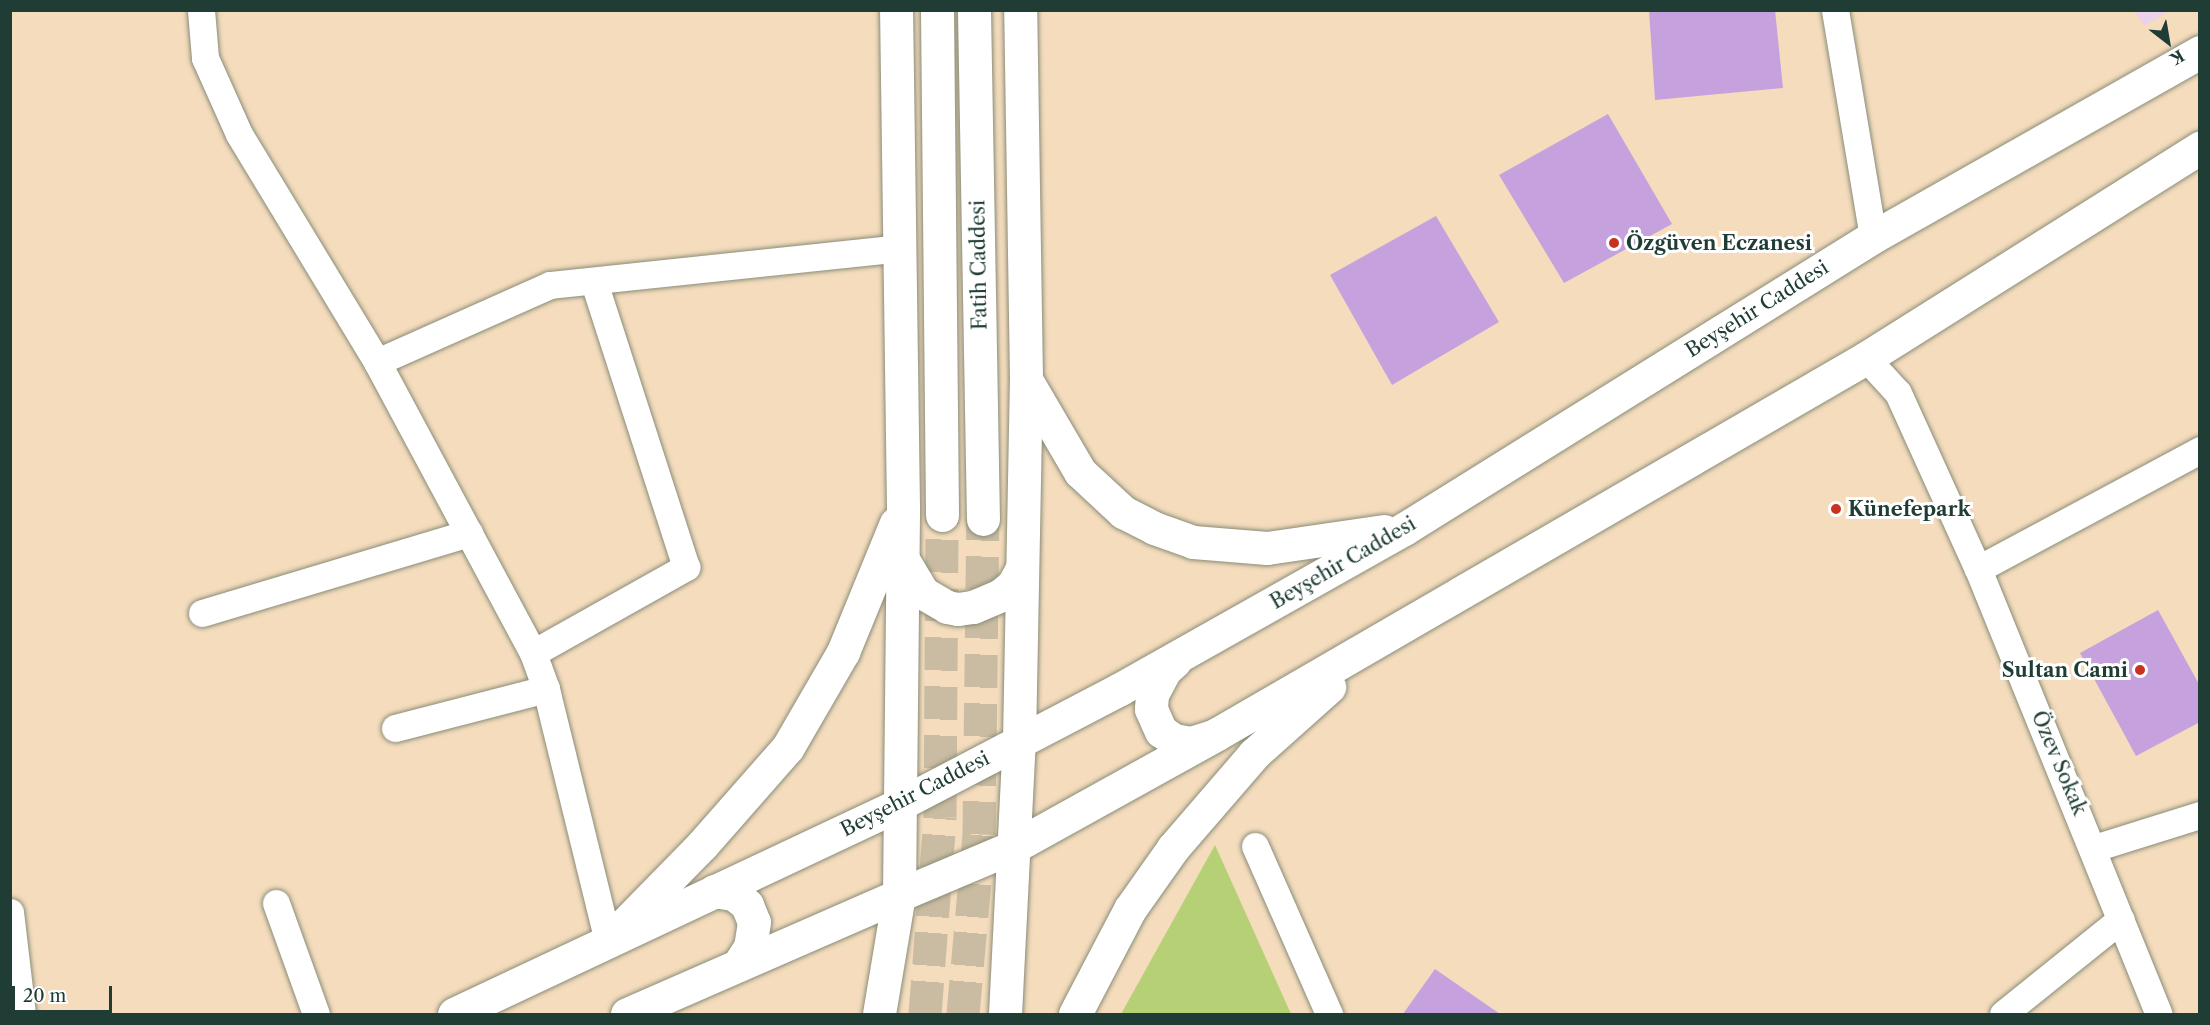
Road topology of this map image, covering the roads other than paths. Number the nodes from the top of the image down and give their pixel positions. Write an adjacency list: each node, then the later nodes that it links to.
1 (201, 10): 13 (street)
2 (896, 10): 10 (main road)
3 (937, 10): 17 (main road, Fatih Caddesi)
4 (974, 10): 18 (main road, Fatih Caddesi)
5 (1020, 10): 14 (main road)
6 (1835, 10): 9 (street)
7 (2199, 52): 9 (main road, Beyşehir Caddesi)
8 (2199, 147): 12 (main road)
9 (1873, 237): 19 (main road, Beyşehir Caddesi)
10 (900, 248): 11 (street); 16 (main road)
11 (594, 282): 13 (street); 26 (street)
12 (1866, 358): 23 (street, Özev Sokak); 25 (main road)
13 (377, 362): 20 (street)
14 (1026, 379): 19 (main road); 22 (main road)
15 (2199, 450): 23 (street)
16 (903, 507): 21 (main road); 42 (main road)
17 (942, 515)
18 (983, 519)
19 (1404, 528): 27 (main road, Beyşehir Caddesi)
20 (469, 533): 24 (street); 26 (street)
21 (902, 558): 22 (main road); 32 (main road)
22 (1022, 568): 31 (main road)
23 (1978, 569): 36 (street, Özev Sokak)
24 (202, 613)
25 (1397, 630): 30 (main road); 50 (main road)
26 (533, 652): 28 (street)
27 (1186, 652): 30 (main road); 31 (main road, Beyşehir Caddesi)
28 (546, 689): 29 (street); 42 (street)
29 (395, 728)
30 (1217, 734): 34 (main road)
31 (1019, 741): 32 (main road, Beyşehir Caddesi); 34 (main road)
32 (900, 804): 37 (main road, Beyşehir Caddesi); 38 (main road)
33 (2199, 815): 36 (street)
34 (1015, 846): 38 (main road); 49 (main road)
35 (1255, 846): 51 (street)
36 (2094, 848): 41 (street, Özev Sokak)
37 (714, 891): 42 (main road, Beyşehir Caddesi); 43 (main road)
38 (899, 895): 43 (main road); 48 (main road)
39 (276, 903): 45 (street)
40 (10, 912): 44 (street)
41 (2121, 919): 52 (street); 53 (street, Özev Sokak)
42 (608, 941): 46 (main road, Beyşehir Caddesi)
43 (741, 962): 47 (main road)
44 (22, 1014)
45 (316, 1014)
46 (454, 1014)
47 (627, 1014)
48 (879, 1014)
49 (1005, 1014)
50 (1075, 1014)
51 (1329, 1014)
52 (2003, 1014)
53 (2159, 1014)

